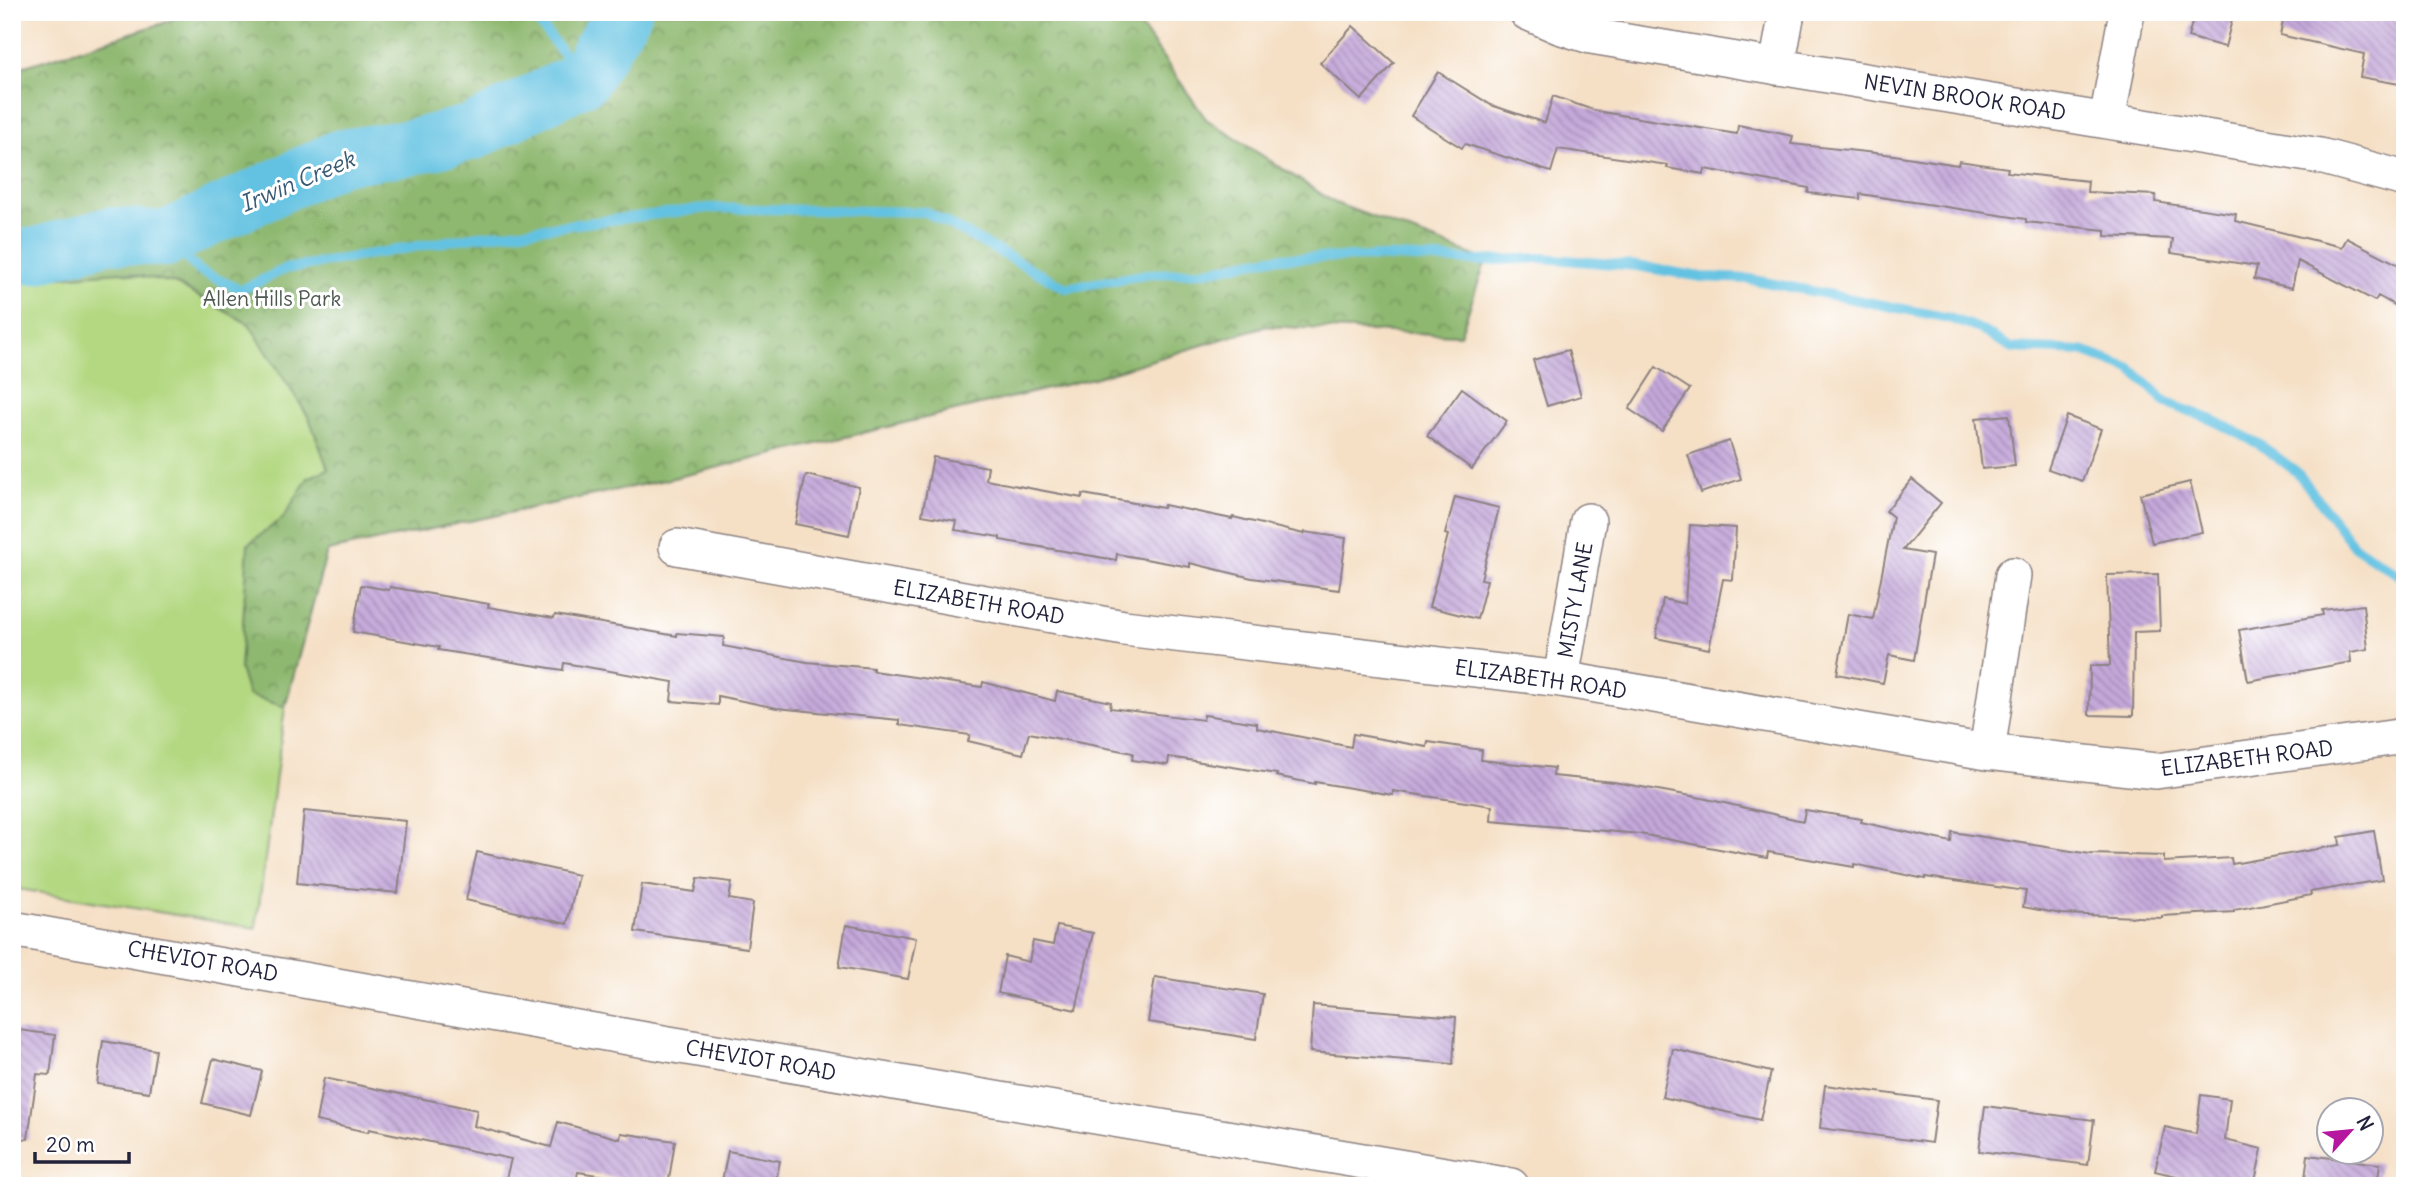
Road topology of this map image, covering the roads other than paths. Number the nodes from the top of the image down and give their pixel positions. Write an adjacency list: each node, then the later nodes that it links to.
1 (1527, 12): 4 (street, NEVIN BROOK ROAD)
2 (1787, 12): 4 (street)
3 (2127, 12): 5 (street)
4 (1777, 67): 5 (street, NEVIN BROOK ROAD)
5 (2107, 120): 6 (street, NEVIN BROOK ROAD)
6 (2405, 179)
7 (1588, 521): 10 (street, MISTY LANE)
8 (677, 547): 10 (street, ELIZABETH ROAD)
9 (2013, 575): 12 (street)
10 (1561, 679): 12 (street, ELIZABETH ROAD)
11 (2405, 736): 12 (street, ELIZABETH ROAD)
12 (1987, 752)
13 (12, 929): 14 (street, CHEVIOT ROAD)
14 (1409, 1178): 15 (street, CHEVIOT ROAD)
15 (1511, 1186)

